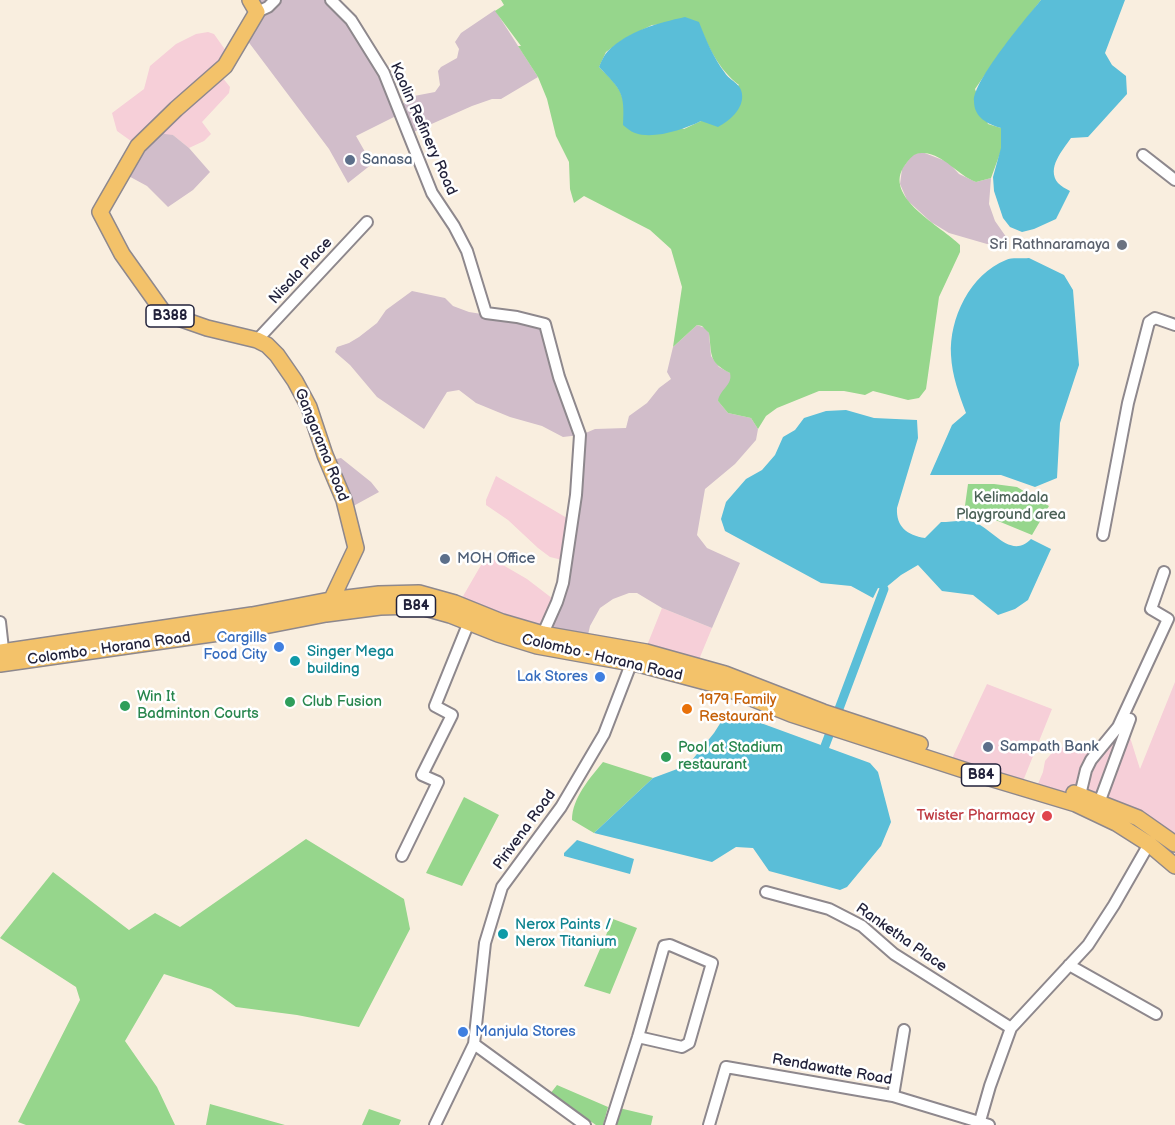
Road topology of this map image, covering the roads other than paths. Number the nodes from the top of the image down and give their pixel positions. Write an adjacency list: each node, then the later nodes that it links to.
1 (275, 0): 3 (street)
2 (331, 0): 15 (street, Kaolin Refinery Road)
3 (253, 6): 8 (main road, Gangarama Road / B388)
4 (1143, 155): 5 (street)
5 (1175, 180)
6 (367, 222): 8 (street, Nisala Place)
7 (1175, 325): 9 (street)
8 (257, 340): 11 (main road, Gangarama Road / B388)
9 (1102, 535)
10 (1164, 572): 19 (street)
11 (328, 607): 14 (main road, Colombo - Horana Road / B84); 15 (main road, Colombo - Horana Road / B84); 17 (main road, Colombo - Horana Road / B84)
12 (1175, 620): 20 (street)
13 (0, 622): 17 (street)
14 (469, 622): 15 (main road, Colombo - Horana Road / B84); 23 (street)
15 (540, 640): 16 (main road, Colombo - Horana Road / B84)
16 (632, 657): 18 (main road, Colombo - Horana Road / B84); 31 (street, Pirivena Road)
17 (2, 658)
18 (846, 725): 19 (main road, Colombo - Horana Road / B84); 21 (main road, Colombo - Horana Road / B84)
19 (1080, 795): 20 (main road, Colombo - Horana Road / B84)
20 (1099, 803): 22 (main road, Colombo - Horana Road / B84)
21 (1149, 844): 24 (main road, Colombo - Horana Road / B84); 26 (street)
22 (1175, 844)
23 (402, 856)
24 (1175, 866)
25 (766, 892): 28 (street, Ranketha Place)
26 (1069, 965): 27 (street); 28 (street)
27 (1156, 1014)
28 (1011, 1028): 33 (street)
29 (904, 1030): 32 (street)
30 (638, 1037): 30 (street); 36 (street)
31 (474, 1044): 34 (street, Pirivena Road); 35 (street)
32 (893, 1096): 33 (street, Rendawatte Road); 37 (street, Rendawatte Road)
33 (985, 1123)
34 (435, 1125)
35 (585, 1125)
36 (610, 1125)
37 (709, 1125)

